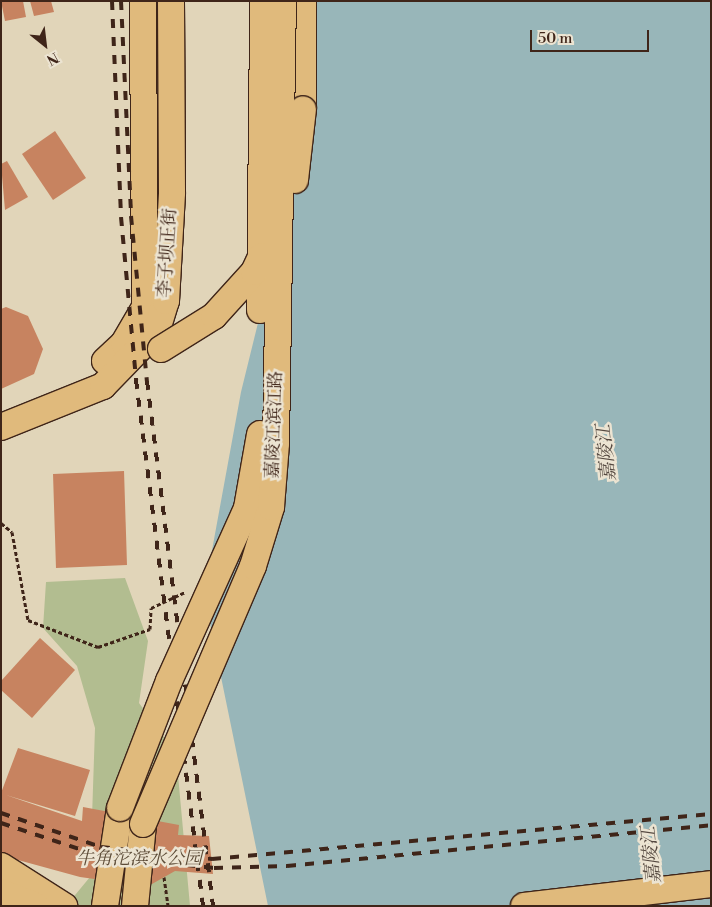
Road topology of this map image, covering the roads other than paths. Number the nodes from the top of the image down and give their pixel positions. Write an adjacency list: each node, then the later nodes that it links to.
1 (143, 1): 7 (main road, 李子坝正街)
2 (171, 1): 6 (main road, 李子坝正街)
3 (263, 1): 13 (main road, 嘉陵江滨江路, bridge)
4 (283, 1): 14 (main road, 嘉陵江滨江路, bridge)
5 (304, 1): 6 (main road, bridge)
6 (103, 386): 7 (main road, 李子坝正街)
7 (6, 415)
8 (1, 866): 12 (main road)
9 (711, 884): 15 (main road)
10 (1, 892): 11 (main road)
11 (35, 906)
12 (64, 906)
13 (104, 906)
14 (135, 906)
15 (524, 906)

